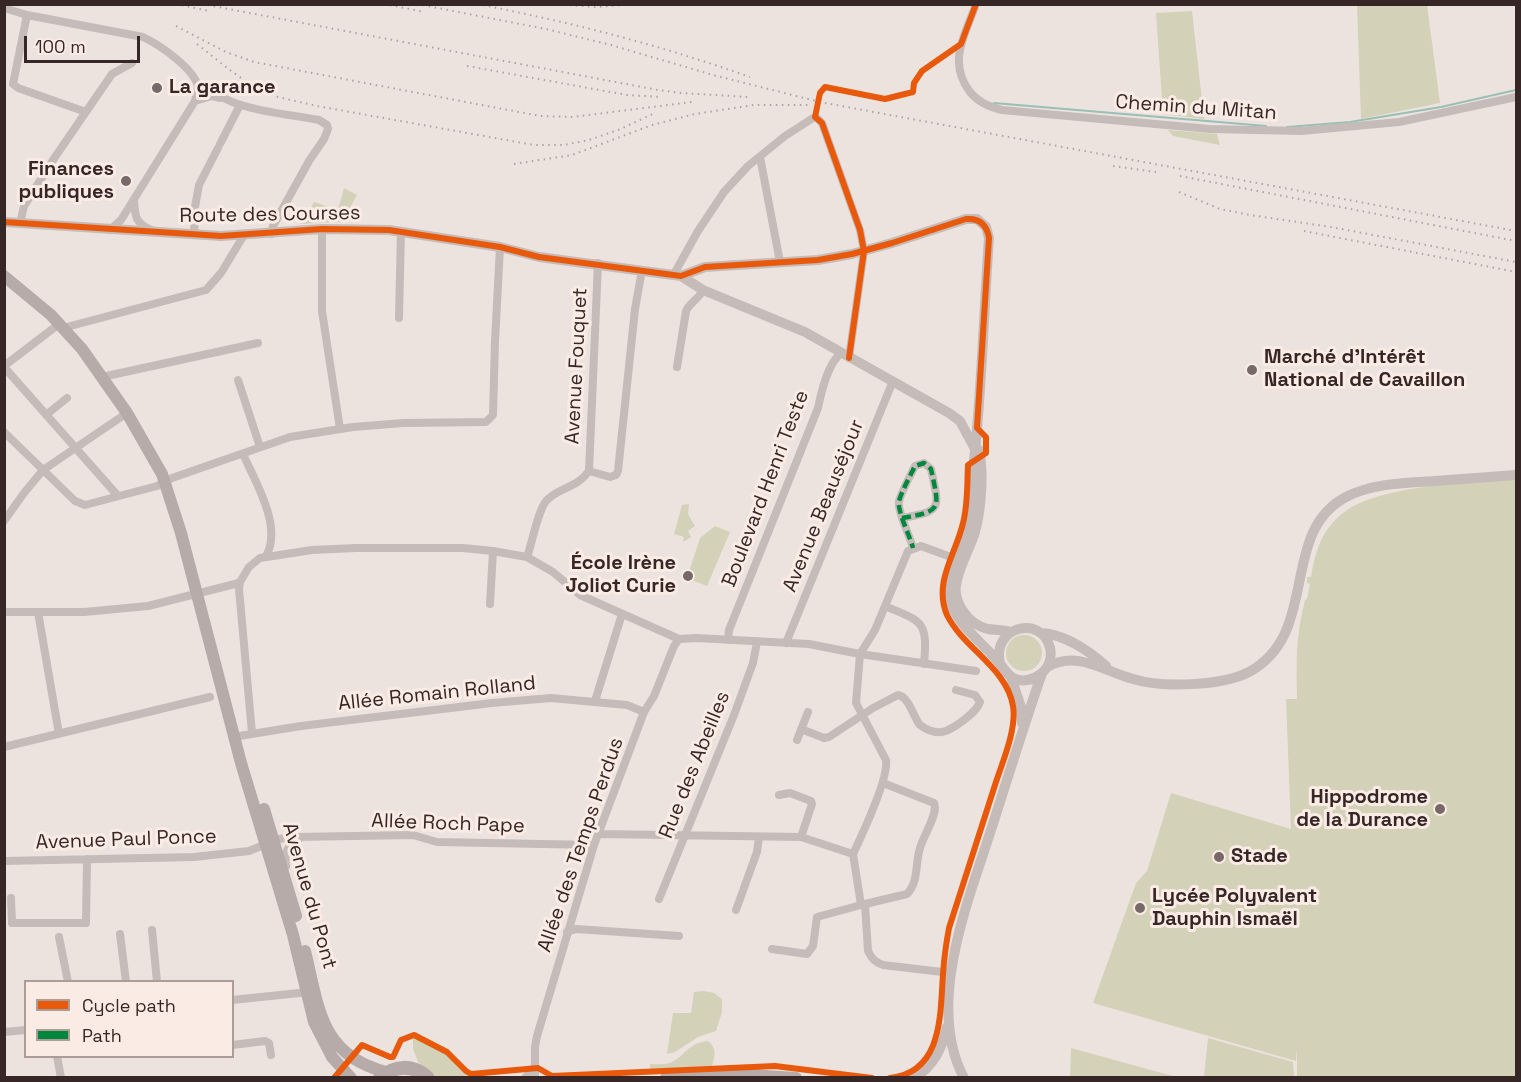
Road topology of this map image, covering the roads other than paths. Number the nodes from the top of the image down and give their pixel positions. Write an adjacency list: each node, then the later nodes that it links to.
1 (976, 4): 6 (street, Chemin du Mitan)
2 (4, 8): 3 (street)
3 (27, 15): 5 (street); 10 (street)
4 (132, 63): 10 (street)
5 (198, 86): 7 (street); 8 (street)
6 (1516, 97)
7 (223, 98): 8 (street); 9 (street)
8 (195, 101): 12 (street)
9 (240, 105): 20 (street); 21 (street)
10 (86, 112): 14 (street)
11 (760, 157): 24 (street); 25 (street); 29 (street)
12 (133, 201): 16 (street); 17 (street); 19 (street)
13 (4, 222): 14 (street, Route des Courses)
14 (20, 224): 16 (street, Route des Courses)
15 (322, 229): 18 (street, Route des Courses); 20 (street, Route des Courses); 46 (street)
16 (110, 230): 17 (street, Route des Courses)
17 (129, 231): 19 (street, Route des Courses)
18 (401, 231): 23 (street, Route des Courses); 32 (street)
19 (157, 233): 21 (street, Route des Courses)
20 (271, 234): 22 (street, Route des Courses)
21 (195, 235): 22 (street, Route des Courses)
22 (244, 235): 33 (street)
23 (500, 247): 26 (street, Route des Courses); 46 (street)
24 (864, 251): 25 (street); 35 (street); 45 (street)
25 (780, 262): 28 (street)
26 (598, 263): 27 (street, Route des Courses); 53 (street, Avenue Fouquet)
27 (642, 270): 29 (street, Route des Courses); 53 (street)
28 (698, 270): 29 (street); 31 (street)
29 (678, 275): 31 (street)
30 (4, 276): 33 (main road, Avenue du Pont)
31 (699, 288): 35 (street); 36 (street)
32 (399, 318)
33 (61, 326): 37 (street); 38 (main road, Avenue du Pont)
34 (258, 343): 38 (street)
35 (846, 356): 40 (street); 75 (street, Boulevard Henri Teste)
36 (677, 366)
37 (4, 367): 43 (street)
38 (102, 377): 42 (main road, Avenue du Pont)
39 (238, 380): 49 (street)
40 (893, 381): 44 (street); 77 (street, Avenue Beauséjour)
41 (67, 398): 43 (street)
42 (127, 413): 50 (street); 55 (main road, Avenue du Pont)
43 (46, 414): 50 (street)
44 (960, 421): 45 (street); 48 (street)
45 (978, 423): 48 (street)
46 (340, 429): 49 (street)
47 (4, 432): 52 (street)
48 (976, 443): 63 (street); 66 (street)
49 (260, 447): 51 (street)
50 (75, 448): 52 (street); 56 (street)
51 (243, 454): 55 (street); 61 (street)
52 (44, 470): 56 (street); 58 (street)
53 (589, 471): 62 (street)
54 (1516, 475): 82 (street)
55 (165, 482): 56 (street); 65 (main road, Avenue du Pont)
56 (118, 496)
57 (902, 518): 57 (street); 59 (street)
58 (4, 521)
59 (912, 548): 63 (street); 68 (street)
60 (493, 551): 61 (street); 62 (street); 67 (street)
61 (266, 556): 64 (street)
62 (527, 557): 71 (street)
63 (956, 559): 66 (street); 80 (street)
64 (240, 582): 65 (street); 93 (street)
65 (197, 595): 70 (street); 95 (main road, Avenue du Pont)
66 (955, 597): 72 (street)
67 (490, 604)
68 (885, 606): 78 (street); 79 (street)
69 (4, 612): 70 (street)
70 (38, 612): 94 (street)
71 (622, 614): 74 (street); 87 (street)
72 (1011, 632): 73 (street); 80 (street)
73 (1041, 633): 81 (street); 82 (street)
74 (679, 639): 75 (street); 88 (street, Allée des Temps Perdus)
75 (728, 640): 76 (street)
76 (757, 642): 77 (street); 101 (street, Rue des Abeilles)
77 (786, 643): 78 (street)
78 (860, 654): 79 (street); 90 (street)
79 (924, 664): 83 (street)
80 (1000, 664): 84 (street)
81 (1045, 670): 82 (street); 84 (street); 92 (street)
82 (1111, 670)
83 (976, 671)
84 (1011, 677): 92 (street)
85 (956, 690): 90 (street)
86 (210, 697): 94 (street)
87 (595, 701): 88 (street, Allée Romain Rolland); 93 (street, Allée Romain Rolland)
88 (644, 712): 100 (street, Allée des Temps Perdus)
89 (808, 712): 91 (street)
90 (862, 716): 91 (street); 98 (street)
91 (801, 729): 96 (street)
92 (1022, 732): 123 (street)
93 (252, 733): 95 (street, Allée Romain Rolland)
94 (59, 734): 97 (street)
95 (236, 736): 105 (main road, Avenue du Pont)
96 (797, 740)
97 (4, 747)
98 (883, 783): 108 (street); 115 (street)
99 (779, 795): 104 (street)
100 (598, 834): 101 (street); 106 (street, Allée des Temps Perdus)
101 (685, 834): 103 (street); 114 (street, Rue des Abeilles)
102 (301, 837): 105 (street, Allée Roch Pape); 106 (street, Allée Roch Pape); 112 (street)
103 (759, 837): 104 (street); 116 (street)
104 (801, 837): 108 (street)
105 (270, 842): 107 (street, Avenue Paul Ponce); 111 (main road, Avenue du Pont); 112 (main road, Avenue du Pont)
106 (594, 845): 118 (street, Allée des Temps Perdus)
107 (249, 850): 109 (street, Avenue Paul Ponce); 111 (street)
108 (853, 854): 115 (street)
109 (87, 860): 110 (street, Avenue Paul Ponce); 113 (street)
110 (4, 861)
111 (274, 872): 127 (main road, Avenue du Pont)
112 (288, 888): 127 (main road, Avenue du Pont)
113 (11, 898)
114 (659, 898)
115 (863, 904): 122 (street); 123 (street)
116 (736, 910)
117 (153, 930): 126 (street)
118 (567, 932): 120 (street); 136 (street, Allée des Temps Perdus)
119 (120, 934): 125 (street)
120 (679, 936)
121 (59, 937): 124 (street)
122 (772, 949)
123 (951, 972): 129 (street)
124 (68, 980)
125 (126, 980)
126 (157, 980)
127 (307, 993): 128 (street); 137 (main road, Avenue du Pont); 140 (main road, Avenue du Pont)
128 (234, 1000)
129 (949, 1022): 135 (street); 138 (street)
130 (24, 1030): 131 (street)
131 (4, 1032)
132 (234, 1045): 133 (street)
133 (271, 1055)
134 (57, 1058): 139 (street)
135 (956, 1062): 145 (street); 146 (street)
136 (535, 1074): 142 (street, Allée des Temps Perdus)
137 (383, 1075): 141 (main road)
138 (920, 1076)
139 (61, 1077)
140 (351, 1077)
141 (428, 1077)
142 (525, 1077)
143 (666, 1077): 144 (main road)
144 (796, 1077)
145 (952, 1077)
146 (964, 1077)

